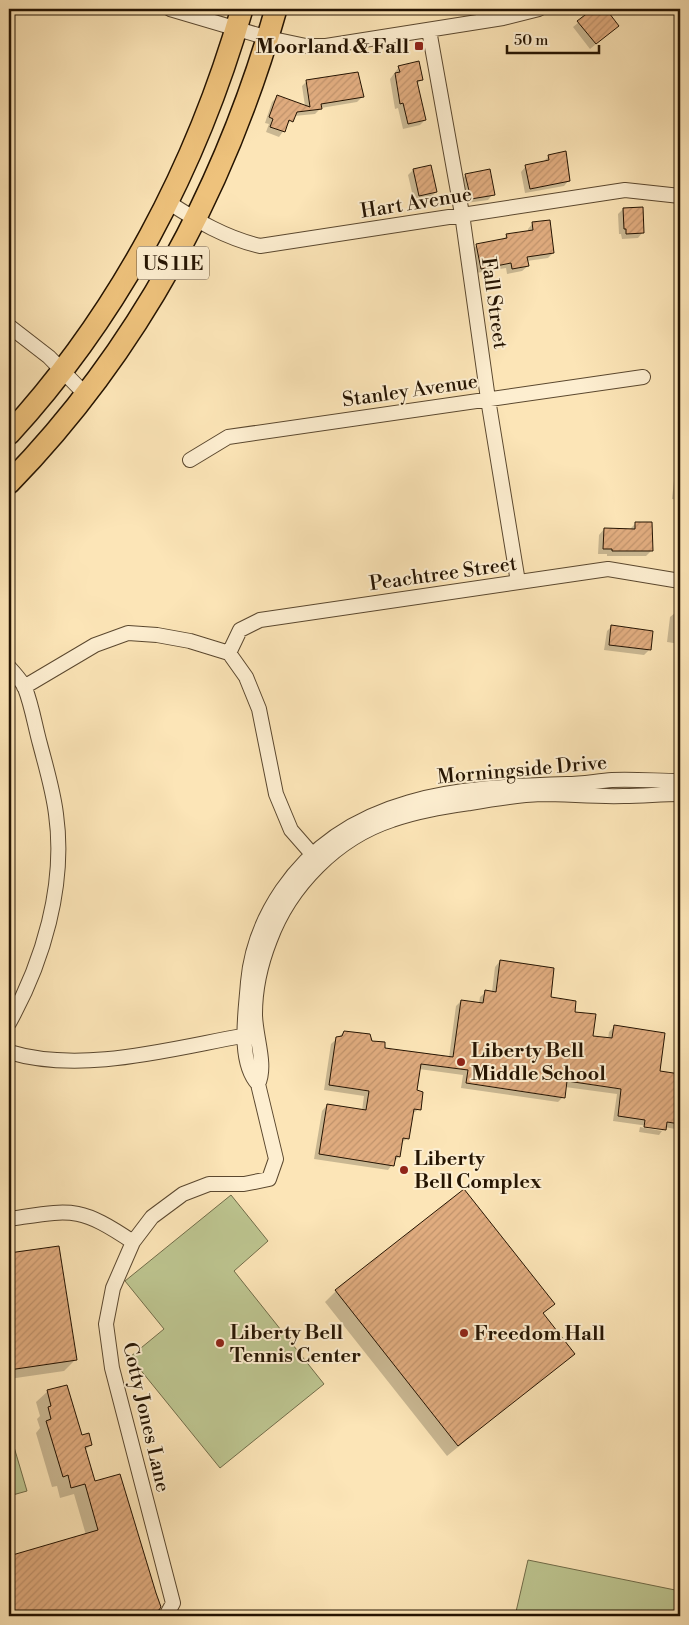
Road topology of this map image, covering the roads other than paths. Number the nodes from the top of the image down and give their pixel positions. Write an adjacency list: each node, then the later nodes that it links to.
1 (170, 9): 4 (street)
2 (276, 9): 6 (main road, US 11E)
3 (539, 9): 5 (street)
4 (239, 18): 6 (street); 8 (main road, US 11E)
5 (429, 30): 6 (street); 9 (street, Fall Street)
6 (268, 38): 10 (main road, US 11E)
7 (680, 196): 9 (street, Hart Avenue)
8 (168, 202): 10 (street, Hart Avenue); 12 (main road, US 11E)
9 (462, 214): 10 (street, Hart Avenue); 15 (street, Fall Street)
10 (195, 220): 14 (main road, US 11E)
11 (9, 326): 12 (street)
12 (63, 371): 14 (street); 16 (main road, US 11E)
13 (643, 377): 15 (street, Stanley Avenue)
14 (86, 394): 18 (main road, US 11E)
15 (488, 399): 17 (street, Stanley Avenue); 20 (street, Fall Street)
16 (9, 434)
17 (190, 460)
18 (9, 483)
19 (680, 580): 20 (street, Peachtree Street)
20 (518, 582): 21 (street, Peachtree Street)
21 (228, 654): 23 (street); 26 (street)
22 (9, 667): 23 (street)
23 (24, 687): 27 (street)
24 (680, 781): 26 (street, Morningside Drive)
25 (680, 794): 28 (street, Morningside Drive)
26 (312, 854): 28 (street, Morningside Drive)
27 (9, 1023)
28 (249, 1035): 29 (street); 31 (street, Cotty Jones Lane)
29 (9, 1052)
30 (9, 1219): 31 (street)
31 (133, 1242): 32 (street, Cotty Jones Lane)
32 (166, 1616)

